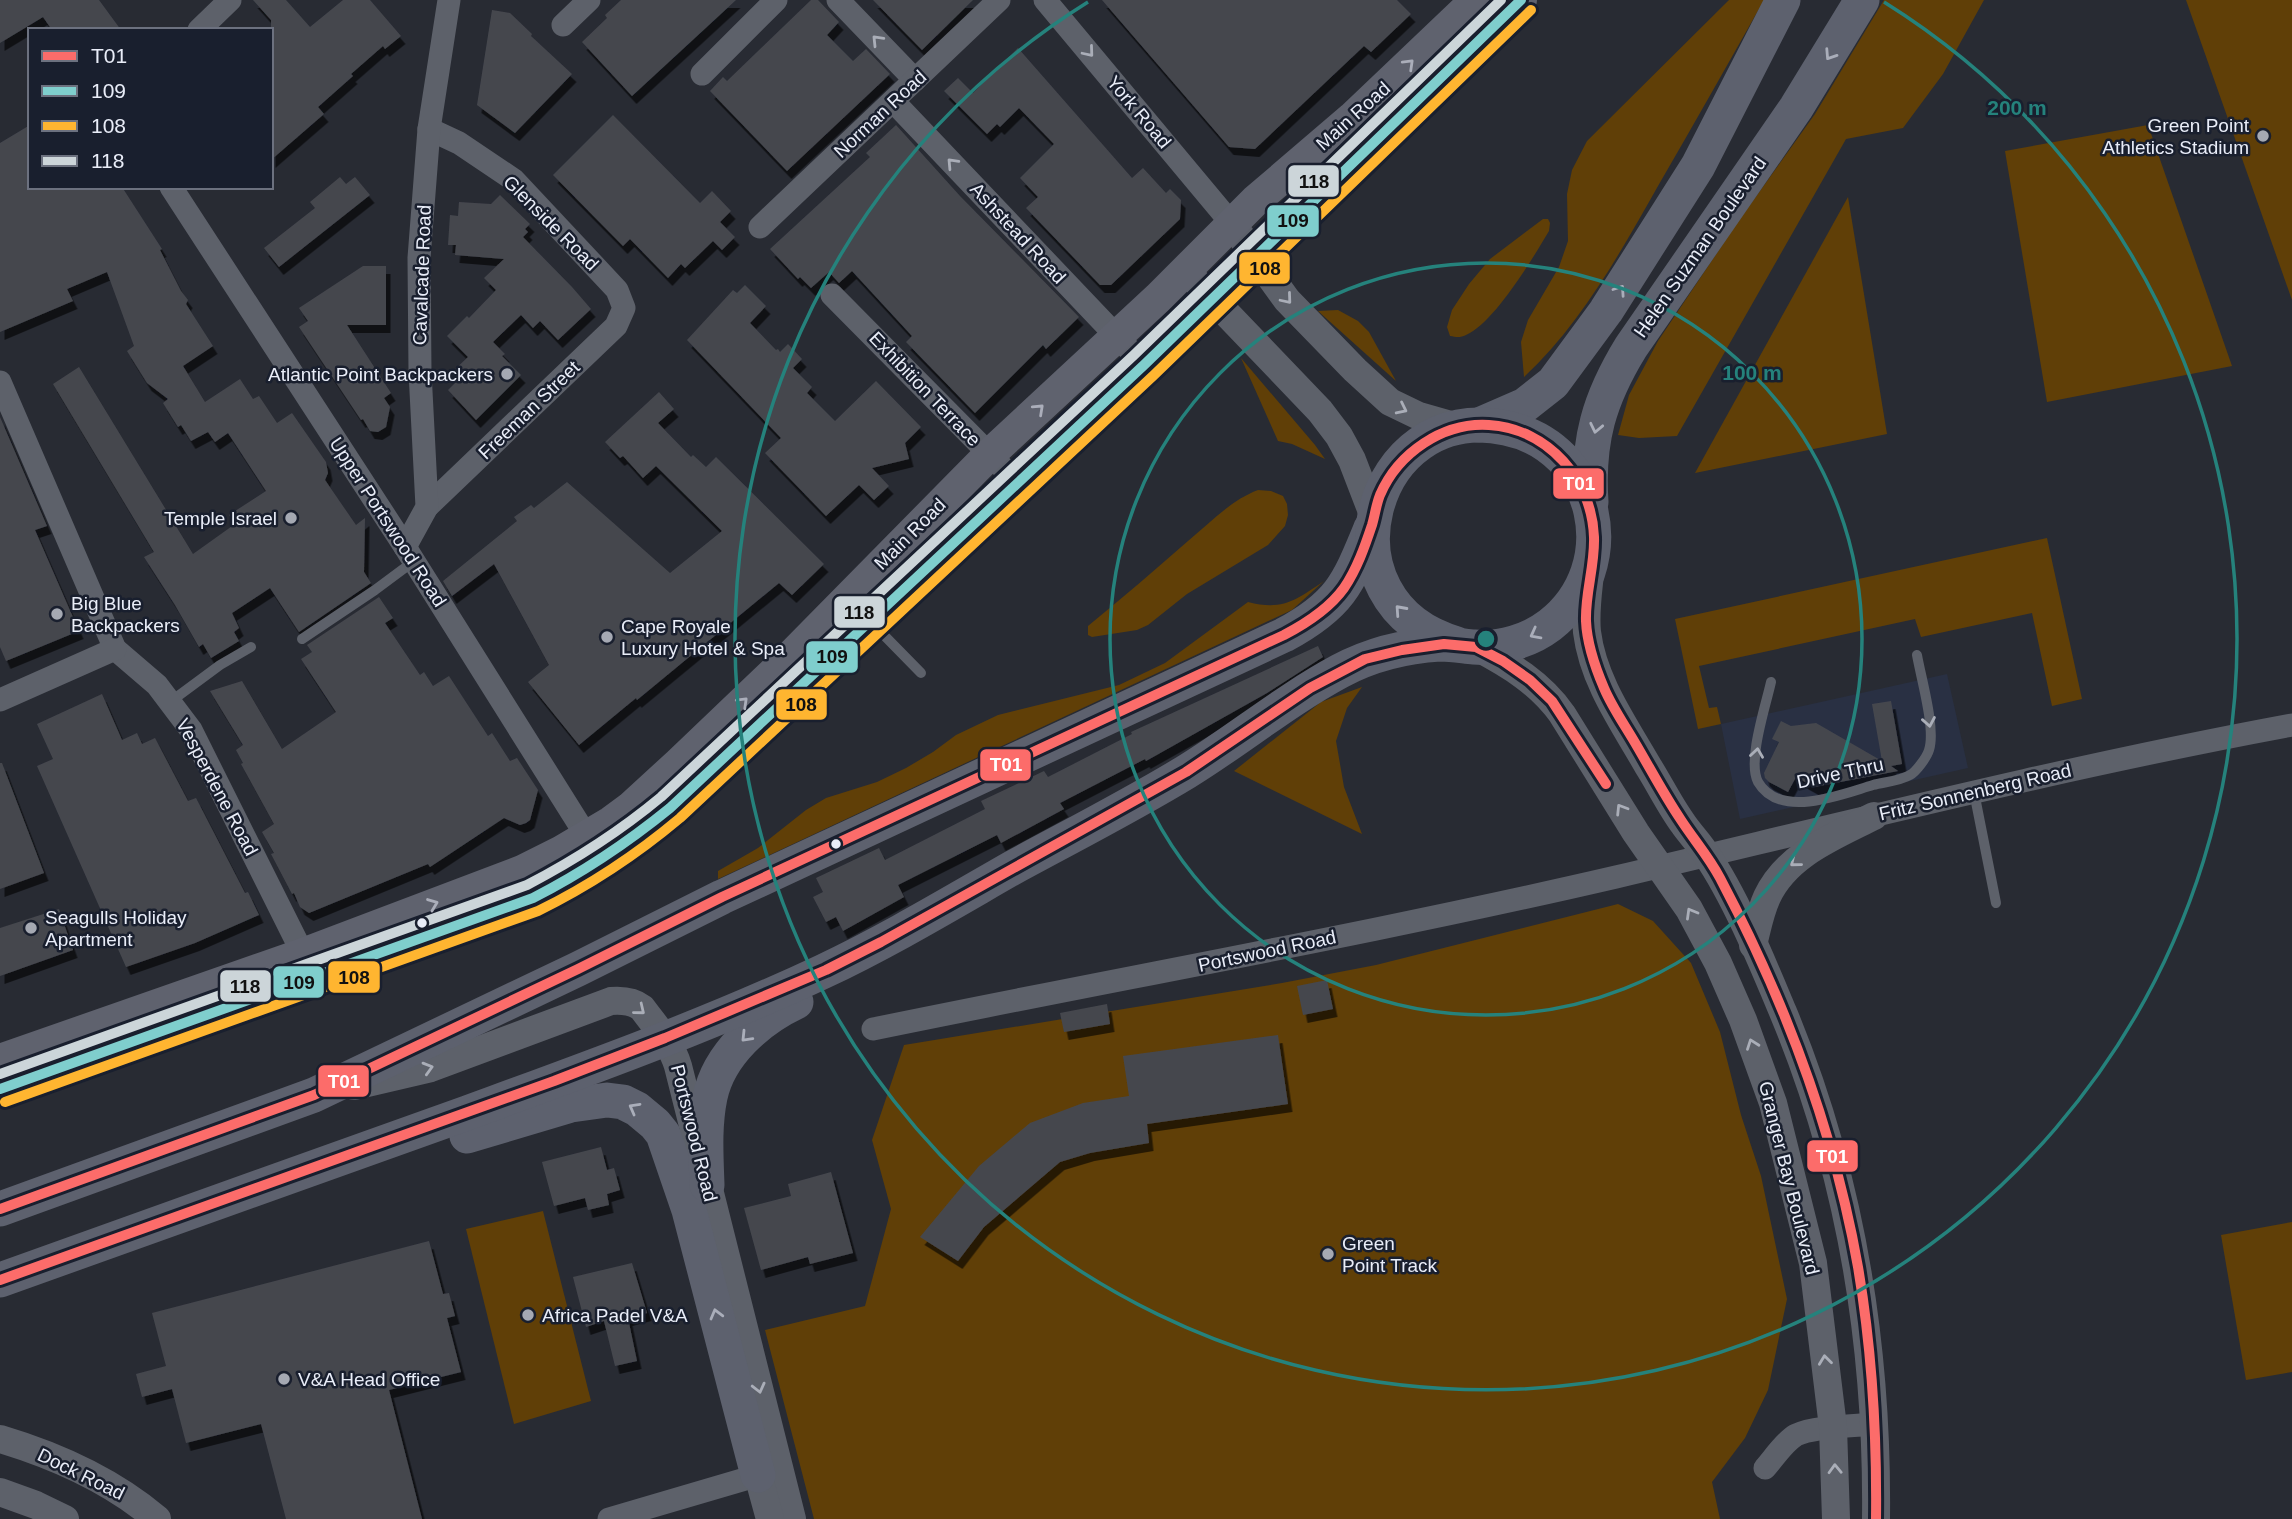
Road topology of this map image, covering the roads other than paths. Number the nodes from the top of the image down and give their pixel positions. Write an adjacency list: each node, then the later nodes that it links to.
1 (230, 0): 13 (street)
2 (449, 0): 17 (street, Cavalcade Road)
3 (589, 0): 12 (street)
4 (776, 0): 14 (street)
5 (838, 0): 15 (street, one-way to 5)
6 (999, 0): 15 (street, Norman Road)
7 (1045, 0): 19 (street, York Road, one-way to 19)
8 (1476, 0): 19 (main road, Main Road, one-way to 8)
9 (1521, 0): 21 (main road, Main Road)
10 (1783, 0): 29 (main road, Helen Suzman Boulevard, one-way to 10)
11 (1862, 0): 33 (main road, Helen Suzman Boulevard, one-way to 33)
12 (563, 25)
13 (201, 28)
14 (702, 74)
15 (915, 80): 16 (street, Norman Road)
16 (893, 101): 20 (street, Norman Road); 26 (street, Ashstead Road, one-way to 16)
17 (429, 129): 25 (street, Glenside Road); 32 (street, Cavalcade Road)
18 (172, 189): 35 (street, Upper Portswood Road)
19 (1232, 224): 21 (street); 22 (main road, Main Road)
20 (760, 227)
21 (1256, 258): 24 (main road, Main Road); 29 (street, one-way to 29)
22 (1185, 270): 24 (street); 26 (main road, Main Road)
23 (832, 295): 30 (street, Exhibition Terrace)
24 (1213, 299): 27 (main road, Main Road); 34 (street)
25 (624, 308): 32 (street, Freeman Street)
26 (1116, 337): 27 (street, Ashstead Road); 30 (main road, Main Road, one-way to 26)
27 (1144, 365): 31 (main road, Main Road)
28 (0, 382): 42 (street, Vesperdene Road)
29 (1470, 427): 33 (main road, Helen Suzman Boulevard); 34 (main road, Helen Suzman Boulevard)
30 (989, 455): 31 (street, Exhibition Terrace); 37 (main road, Main Road)
31 (1018, 483): 38 (main road, Main Road)
32 (427, 507): 35 (street)
33 (1592, 512): 36 (main road, Helen Suzman Boulevard)
34 (1373, 519): 40 (main road, Helen Suzman Boulevard, one-way to 34); 63 (main road, Helen Suzman Boulevard)
35 (409, 554): 39 (lane); 52 (street, Upper Portswood Road)
36 (1591, 564): 40 (main road, Helen Suzman Boulevard, one-way to 40); 53 (street)
37 (848, 597): 38 (lane); 44 (main road, Main Road)
38 (869, 620): 44 (main road, Main Road); 45 (lane)
39 (302, 639)
40 (1467, 646): 54 (street, Granger Bay Boulevard, one-way to 40); 56 (main road, Helen Suzman Boulevard)
41 (251, 647): 48 (lane)
42 (115, 649): 47 (street); 48 (street, Vesperdene Road)
43 (1917, 655): 46 (lane, Drive Thru, one-way to 46)
44 (798, 668): 52 (main road, Main Road)
45 (921, 673)
46 (1771, 682)
47 (0, 700)
48 (170, 702): 58 (street, Vesperdene Road)
49 (2292, 725): 50 (street, Fritz Sonnenberg Road)
50 (1974, 792): 51 (street, Fritz Sonnenberg Road); 55 (lane)
51 (1874, 816): 53 (street, Fritz Sonnenberg Road); 57 (street, one-way to 57)
52 (594, 848): 58 (main road, Main Road)
53 (1707, 855): 54 (street, Fritz Sonnenberg Road); 57 (street)
54 (1660, 866): 59 (street, Portswood Road); 69 (street, Granger Bay Boulevard, one-way to 54)
55 (1996, 903)
56 (881, 942): 60 (main road, Helen Suzman Boulevard); 65 (main road, one-way to 65)
57 (1753, 945): 68 (street)
58 (308, 966): 61 (main road, Main Road); 62 (main road, Main Road)
59 (873, 1029)
60 (665, 1038): 63 (street, Portswood Road, one-way to 60); 64 (main road, Helen Suzman Boulevard); 65 (street, Portswood Road)
61 (0, 1060)
62 (0, 1089)
63 (314, 1095): 66 (main road, Helen Suzman Boulevard)
64 (341, 1158): 67 (main road, Helen Suzman Boulevard); 72 (main road, one-way to 64)
65 (707, 1185): 72 (street, Portswood Road, one-way to 72)
66 (0, 1209)
67 (0, 1280)
68 (1875, 1424): 69 (street); 80 (street)
69 (1833, 1427): 71 (street); 79 (street, Granger Bay Boulevard, one-way to 69)
70 (0, 1440): 74 (street, Dock Road)
71 (1765, 1468)
72 (769, 1472): 75 (street); 77 (street, Portswood Road); 78 (street, Portswood Road)
73 (0, 1492): 76 (street)
74 (149, 1512)
75 (619, 1518)
76 (65, 1519)
77 (770, 1519)
78 (792, 1519)
79 (1836, 1519)
80 (1876, 1519)

